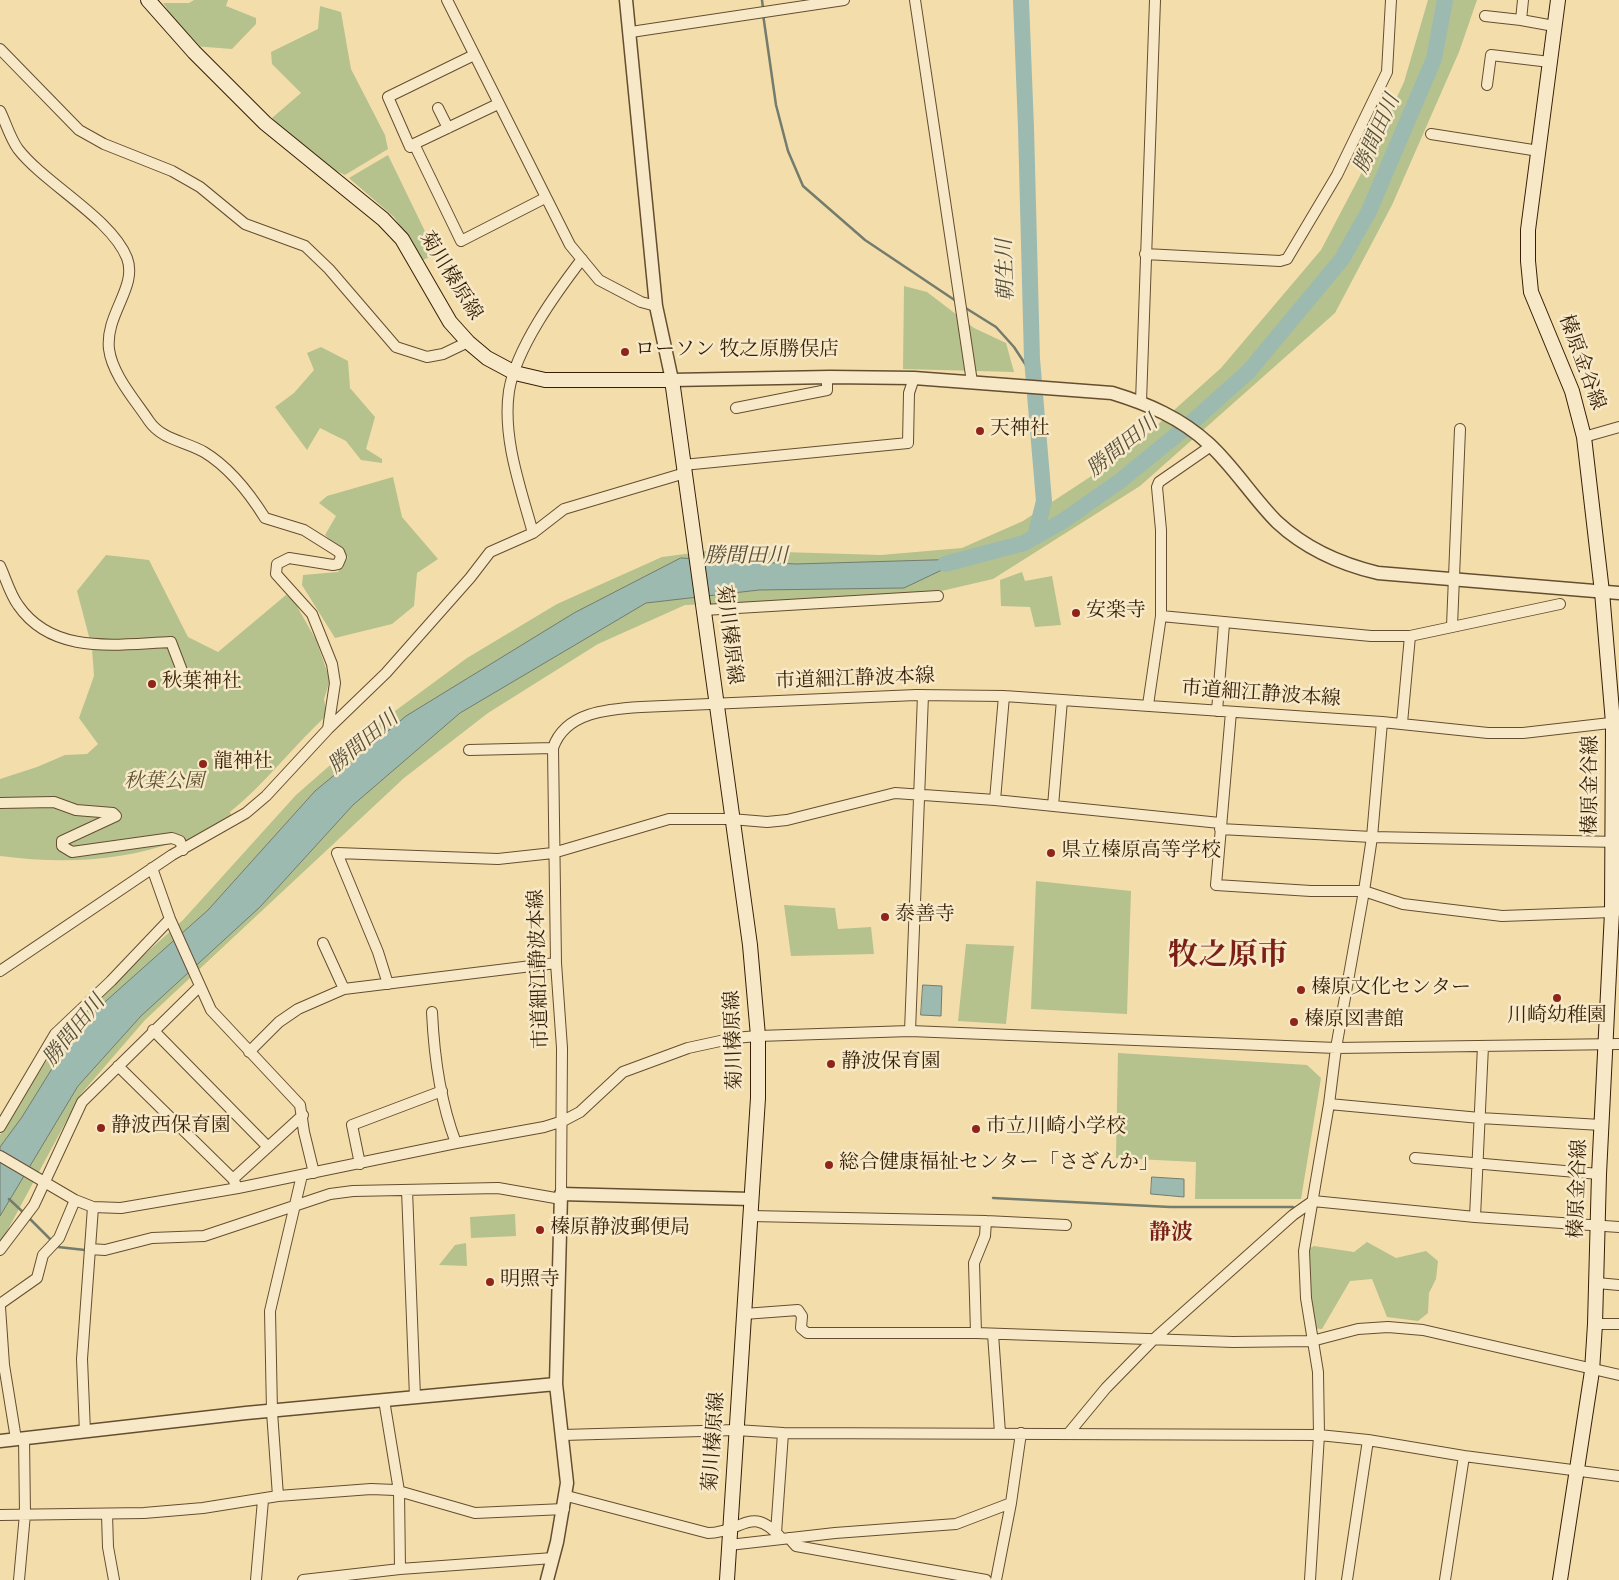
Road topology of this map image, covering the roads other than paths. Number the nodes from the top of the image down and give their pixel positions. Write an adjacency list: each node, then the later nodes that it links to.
1 (148, 0): 29 (main road, 菊川榛原線)
2 (447, 0): 15 (street)
3 (626, 0): 13 (street)
4 (844, 0): 13 (street)
5 (915, 0): 34 (street)
6 (1155, 0): 26 (street)
7 (1391, 0): 26 (street)
8 (1523, 0): 11 (street)
9 (1558, 0): 12 (main road, 榛原金谷線)
10 (1485, 16): 11 (street)
11 (1521, 20): 12 (street)
12 (1554, 26): 16 (main road, 榛原金谷線)
13 (630, 32): 28 (street)
14 (0, 48): 29 (street)
15 (474, 55): 18 (street); 23 (street)
16 (1550, 62): 17 (street); 24 (main road, 榛原金谷線)
17 (1487, 85)
18 (498, 104): 21 (street); 25 (street)
19 (438, 108): 21 (street)
20 (0, 111): 65 (street)
21 (448, 128): 23 (street)
22 (1431, 134): 24 (street)
23 (414, 144): 25 (street)
24 (1539, 151): 39 (main road, 榛原金谷線)
25 (545, 198): 27 (street)
26 (1145, 254): 35 (street)
27 (582, 259): 28 (street); 30 (street)
28 (656, 306): 33 (street)
29 (468, 342): 30 (main road, 菊川榛原線)
30 (515, 373): 33 (main road, 菊川榛原線); 42 (street)
31 (827, 377): 32 (street); 33 (street); 36 (street)
32 (914, 378): 34 (street); 41 (street)
33 (672, 380): 41 (main road, 菊川榛原線)
34 (972, 382): 35 (street)
35 (1145, 403): 40 (street)
36 (736, 408)
37 (1619, 426): 39 (street)
38 (1460, 429): 44 (street)
39 (1584, 437): 45 (main road, 榛原金谷線)
40 (1207, 443): 44 (street); 50 (street)
41 (684, 469): 42 (street); 49 (main road, 菊川榛原線)
42 (533, 533): 65 (street)
43 (0, 566): 54 (street)
44 (1456, 580): 45 (street); 52 (street)
45 (1602, 592): 46 (street); 64 (main road, 榛原金谷線)
46 (1619, 593)
47 (938, 596): 49 (street)
48 (1560, 604): 52 (street)
49 (704, 610): 58 (main road, 菊川榛原線)
50 (1161, 616): 51 (street); 59 (street)
51 (1224, 624): 53 (street); 60 (street)
52 (1452, 626): 53 (street)
53 (1410, 636): 63 (street)
54 (184, 676)
55 (923, 695): 56 (street, 市道細江静波本線); 58 (street, 市道細江静波本線); 68 (street)
56 (1004, 696): 57 (street, 市道細江静波本線); 69 (street)
57 (1062, 700): 59 (street, 市道細江静波本線); 71 (street)
58 (715, 703): 66 (street, 市道細江静波本線); 72 (main road, 菊川榛原線)
59 (1148, 705): 60 (street, 市道細江静波本線)
60 (1217, 711): 61 (street, 市道細江静波本線)
61 (1231, 712): 62 (street, 市道細江静波本線); 73 (street)
62 (1382, 722): 63 (street, 市道細江静波本線); 74 (street)
63 (1402, 723): 64 (street, 市道細江静波本線)
64 (1616, 723): 75 (main road, 榛原金谷線)
65 (328, 729): 76 (street)
66 (552, 748): 67 (street); 77 (street, 市道細江静波本線)
67 (470, 750)
68 (918, 794): 69 (street); 72 (street); 90 (street)
69 (995, 800): 71 (street)
70 (0, 803): 76 (street)
71 (1053, 806): 73 (street)
72 (731, 818): 77 (street); 91 (main road, 菊川榛原線)
73 (1220, 826): 74 (street); 79 (street)
74 (1372, 837): 75 (street); 79 (street)
75 (1616, 843): 80 (main road, 榛原金谷線)
76 (183, 850): 78 (street)
77 (554, 853): 83 (street, 市道細江静波本線); 85 (street)
78 (152, 868): 81 (street); 84 (street)
79 (1364, 891): 80 (street); 94 (street)
80 (1615, 911): 92 (main road, 榛原金谷線)
81 (170, 919): 86 (street); 103 (street)
82 (324, 943): 87 (street)
83 (556, 963): 85 (street); 101 (street, 市道細江静波本線)
84 (0, 971)
85 (388, 984): 87 (street)
86 (198, 985): 89 (street); 95 (street)
87 (344, 989): 95 (street)
88 (432, 1012): 97 (street)
89 (153, 1030): 96 (street); 105 (street)
90 (910, 1031): 91 (street); 94 (street)
91 (758, 1036): 101 (street); 117 (main road, 菊川榛原線)
92 (1612, 1045): 93 (street); 102 (main road, 榛原金谷線)
93 (1484, 1046): 94 (street); 100 (street)
94 (1336, 1048): 98 (street)
95 (249, 1052): 99 (street)
96 (118, 1066): 113 (street); 114 (street)
97 (442, 1091): 104 (street); 109 (street)
98 (1329, 1104): 100 (street); 119 (street)
99 (303, 1115): 105 (street); 110 (street)
100 (1480, 1118): 102 (street); 108 (street)
101 (563, 1121): 104 (street); 116 (street, 市道細江静波本線)
102 (1602, 1125): 111 (main road, 榛原金谷線)
103 (0, 1127)
104 (456, 1143): 109 (street)
105 (268, 1147): 114 (street)
106 (0, 1156): 113 (street)
107 (1415, 1158): 108 (street)
108 (1478, 1163): 111 (street); 123 (street)
109 (360, 1164): 110 (street)
110 (314, 1173): 112 (street)
111 (1599, 1174): 126 (main road, 榛原金谷線)
112 (302, 1175): 114 (street); 121 (street)
113 (45, 1182): 118 (street); 129 (street)
114 (236, 1183): 120 (street)
115 (407, 1190): 116 (street); 121 (street); 143 (street)
116 (561, 1197): 117 (street); 142 (street)
117 (751, 1199): 122 (main road, 菊川榛原線)
118 (75, 1200): 120 (street); 132 (street)
119 (1313, 1201): 123 (street); 138 (street); 139 (street)
120 (93, 1207): 128 (street)
121 (294, 1207): 128 (street); 145 (street)
122 (751, 1216): 124 (street); 133 (main road, 菊川榛原線)
123 (1475, 1217): 126 (street)
124 (986, 1221): 125 (street); 136 (street)
125 (1066, 1226)
126 (1599, 1227): 127 (street); 130 (main road, 榛原金谷線)
127 (1619, 1227)
128 (90, 1249): 147 (street)
129 (0, 1250)
130 (1596, 1283): 131 (street); 134 (main road, 榛原金谷線)
131 (1619, 1285)
132 (0, 1305): 154 (street)
133 (744, 1314): 136 (street); 146 (main road, 菊川榛原線)
134 (1595, 1324): 135 (street); 140 (main road, 榛原金谷線)
135 (1619, 1324)
136 (976, 1333): 137 (street)
137 (993, 1334): 138 (street); 149 (street)
138 (1154, 1339): 139 (street); 151 (street)
139 (1312, 1341): 140 (street); 153 (street)
140 (1592, 1371): 141 (street); 158 (main road, 榛原金谷線)
141 (1619, 1376)
142 (556, 1384): 143 (street); 152 (street)
143 (415, 1397): 144 (street)
144 (384, 1400): 145 (street); 160 (street)
145 (272, 1412): 147 (street); 161 (street)
146 (736, 1430): 150 (street); 152 (street); 168 (main road, 菊川榛原線)
147 (86, 1432): 154 (street)
148 (1021, 1432): 149 (street); 151 (street); 164 (street)
149 (1000, 1433): 150 (street)
150 (784, 1434): 169 (street)
151 (1068, 1434): 153 (street)
152 (563, 1435): 163 (street)
153 (1319, 1435): 155 (street); 183 (street)
154 (20, 1439): 156 (street); 165 (street)
155 (1368, 1440): 157 (street); 184 (street)
156 (0, 1441)
157 (1464, 1456): 158 (street); 185 (street)
158 (1575, 1471): 159 (street); 186 (main road, 榛原金谷線)
159 (1619, 1476)
160 (399, 1492): 161 (street); 163 (street); 172 (street)
161 (278, 1496): 162 (street)
162 (263, 1500): 166 (street); 176 (street)
163 (566, 1502): 168 (street); 171 (street)
164 (1011, 1503): 169 (street); 182 (street)
165 (25, 1514): 166 (street); 167 (street); 174 (street)
166 (107, 1514): 175 (street)
167 (0, 1515)
168 (730, 1529): 169 (street); 170 (main road, 菊川榛原線)
169 (782, 1537): 170 (street); 181 (street)
170 (729, 1545): 180 (main road, 菊川榛原線)
171 (553, 1558): 172 (street); 179 (street)
172 (400, 1569): 173 (street)
173 (389, 1570): 177 (street); 178 (street)
174 (19, 1580)
175 (114, 1580)
176 (256, 1580)
177 (303, 1580)
178 (383, 1580)
179 (547, 1580)
180 (727, 1580)
181 (986, 1580)
182 (996, 1580)
183 (1310, 1580)
184 (1347, 1580)
185 (1445, 1580)
186 (1560, 1580)

